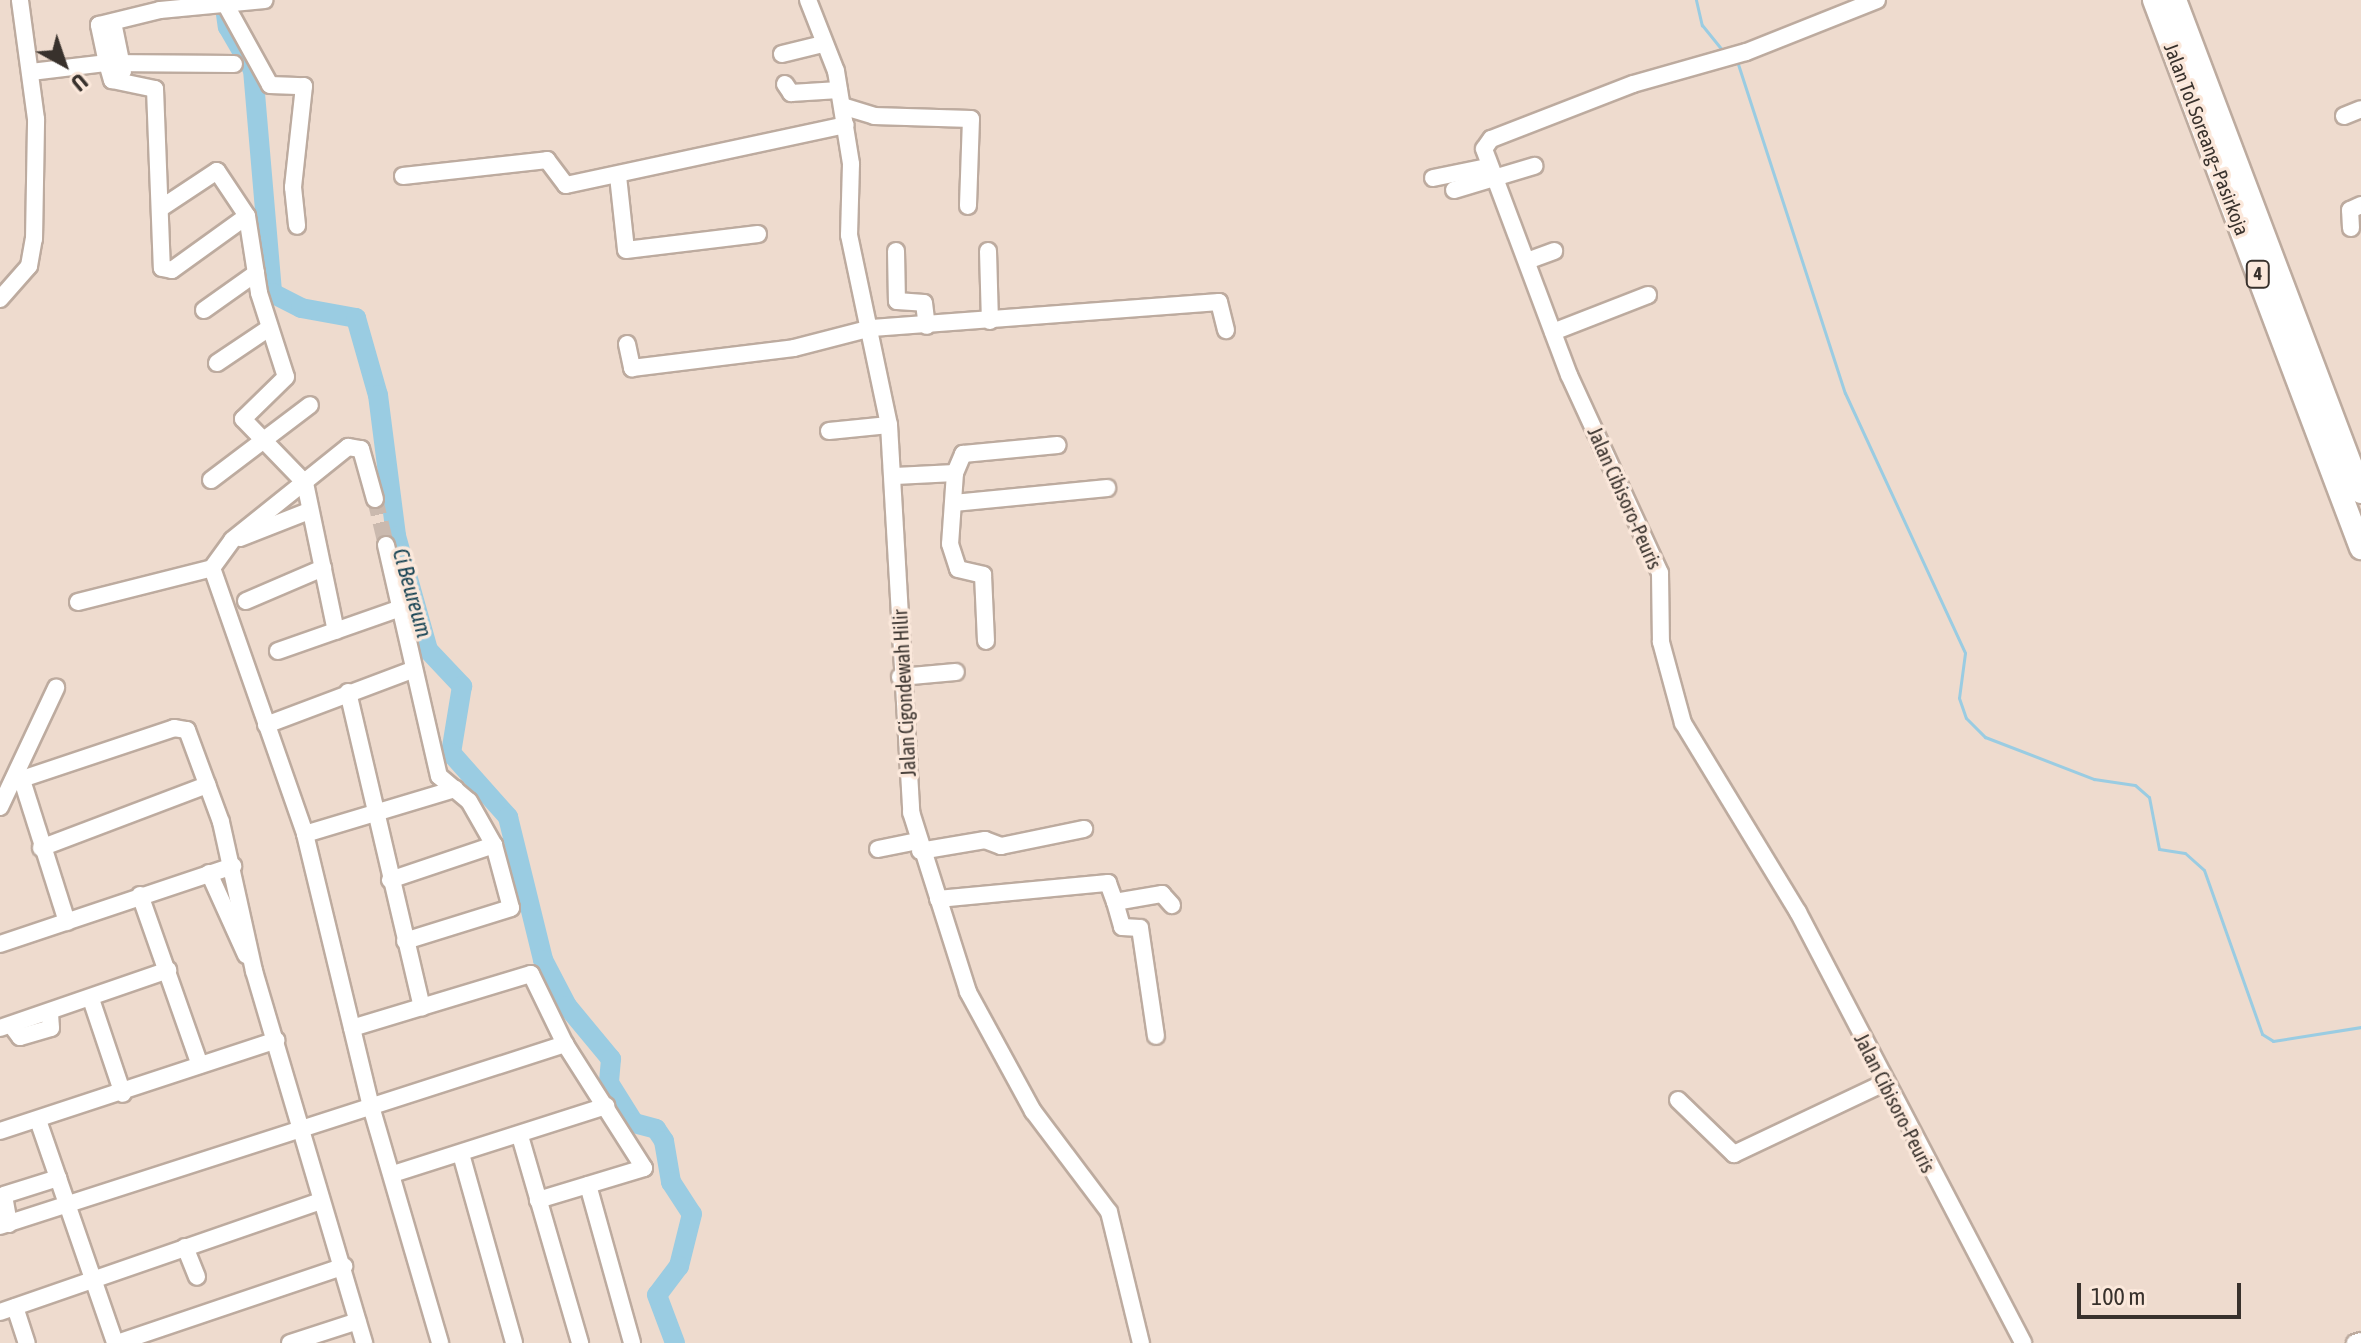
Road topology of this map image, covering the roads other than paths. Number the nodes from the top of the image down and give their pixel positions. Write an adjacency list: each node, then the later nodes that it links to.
1 (20, 0): 13 (street)
2 (265, 0): 8 (street)
3 (808, 0): 9 (street, Jalan Cigondewah Hilir)
4 (1877, 0): 20 (street)
5 (2154, 0): 64 (highway, Jalan Tol Soreang–Pasirkoja / 4)
6 (2175, 0): 58 (highway, Jalan Tol Soreang–Pasirkoja / 4)
7 (159, 5): 8 (street); 11 (street)
8 (220, 7): 29 (street)
9 (823, 44): 10 (street); 15 (street, Jalan Cigondewah Hilir)
10 (782, 54)
11 (114, 62): 12 (street); 13 (street); 27 (street)
12 (234, 64)
13 (31, 72): 38 (street)
14 (785, 84): 15 (street)
15 (841, 98): 18 (street, Jalan Cigondewah Hilir); 26 (street)
16 (2361, 109): 17 (street)
17 (2344, 116)
18 (846, 125): 22 (street); 43 (street, Jalan Cigondewah Hilir)
19 (1534, 166): 20 (street)
20 (1490, 174): 23 (street); 24 (street); 35 (street, Jalan Cibisoro-Peuris)
21 (403, 176): 22 (street)
22 (618, 176): 31 (street)
23 (1433, 178)
24 (1454, 190)
25 (2361, 205): 30 (street)
26 (968, 206)
27 (161, 208): 28 (street); 28 (street)
28 (247, 216): 36 (street)
29 (297, 226)
30 (2351, 228)
31 (758, 234)
32 (896, 251): 41 (street)
33 (988, 251): 40 (street)
34 (1554, 251): 35 (street)
35 (1527, 261): 45 (street, Jalan Cibisoro-Peuris)
36 (256, 273): 39 (street); 42 (street)
37 (1648, 295): 45 (street)
38 (0, 299)
39 (204, 310)
40 (990, 321): 41 (street); 44 (street)
41 (927, 326): 43 (street)
42 (269, 328): 47 (street); 51 (street)
43 (872, 328): 46 (street); 49 (street, Jalan Cigondewah Hilir)
44 (1226, 330)
45 (1553, 332): 110 (street, Jalan Cibisoro-Peuris)
46 (627, 344)
47 (217, 363)
48 (310, 405): 51 (street)
49 (889, 425): 50 (street); 54 (street, Jalan Cigondewah Hilir)
50 (829, 431)
51 (266, 439): 55 (street); 56 (street)
52 (1058, 445): 53 (street)
53 (955, 473): 54 (street); 60 (street)
54 (895, 476): 75 (street, Jalan Cigondewah Hilir)
55 (211, 480)
56 (305, 483): 59 (street); 61 (street); 62 (street)
57 (1107, 488): 60 (street)
58 (2361, 492)
59 (375, 499)
60 (954, 503): 71 (street)
61 (309, 511): 62 (street); 66 (street)
62 (232, 540): 65 (street)
63 (386, 545): 69 (street)
64 (2361, 548)
65 (212, 568): 68 (street); 78 (street)
66 (323, 568): 67 (street); 70 (street)
67 (246, 601)
68 (78, 602)
69 (398, 609): 70 (street); 73 (street)
70 (336, 631): 72 (street)
71 (986, 641)
72 (278, 651)
73 (412, 670): 77 (street); 81 (street)
74 (956, 672): 75 (street)
75 (900, 677): 87 (street, Jalan Cigondewah Hilir)
76 (56, 688): 79 (street)
77 (348, 692): 78 (street); 83 (street)
78 (266, 725): 85 (street)
79 (17, 781): 80 (street); 82 (street); 88 (street)
80 (207, 785): 88 (street); 90 (street)
81 (455, 789): 83 (street); 86 (street)
82 (0, 807)
83 (374, 813): 85 (street); 92 (street)
84 (1084, 829): 87 (street)
85 (305, 834): 105 (street)
86 (494, 845): 92 (street); 98 (street)
87 (919, 846): 89 (street); 94 (street, Jalan Cigondewah Hilir)
88 (41, 848): 97 (street)
89 (878, 849)
90 (233, 866): 91 (street); 101 (street)
91 (209, 873): 93 (street); 101 (street)
92 (390, 880): 98 (street)
93 (140, 895): 97 (street); 100 (street)
94 (938, 899): 95 (street); 142 (street, Jalan Cigondewah Hilir)
95 (1115, 902): 96 (street); 106 (street)
96 (1172, 905)
97 (67, 922): 99 (street)
98 (405, 941): 103 (street)
99 (0, 944)
100 (168, 970): 102 (street); 109 (street)
101 (254, 971): 107 (street)
102 (91, 999): 104 (street); 111 (street)
103 (422, 1007): 105 (street); 108 (street)
104 (5, 1026)
105 (352, 1028): 113 (street)
106 (1156, 1036)
107 (276, 1040): 109 (street); 116 (street)
108 (565, 1044): 113 (street); 114 (street)
109 (200, 1065): 111 (street)
110 (1884, 1083): 112 (street); 143 (street, Jalan Cibisoro-Peuris)
111 (123, 1094): 115 (street)
112 (1678, 1100)
113 (370, 1103): 116 (street); 120 (street)
114 (606, 1106): 118 (street); 122 (street)
115 (39, 1123): 117 (street); 121 (street)
116 (297, 1125): 124 (street); 125 (street)
117 (0, 1131)
118 (520, 1136): 119 (street); 123 (street)
119 (461, 1154): 120 (street); 139 (street)
120 (393, 1174): 138 (street)
121 (58, 1178): 125 (street); 126 (street)
122 (588, 1185): 123 (street); 141 (street)
123 (538, 1200): 140 (street)
124 (320, 1201): 127 (street); 128 (street)
125 (67, 1203): 126 (street); 130 (street)
126 (4, 1225)
127 (185, 1247): 129 (street); 130 (street)
128 (344, 1266): 132 (street); 135 (street)
129 (197, 1277)
130 (93, 1278): 131 (street); 135 (street)
131 (8, 1309): 134 (street)
132 (358, 1321): 136 (street); 137 (street)
133 (2361, 1341): 144 (street)
134 (27, 1343)
135 (116, 1343)
136 (290, 1343)
137 (364, 1343)
138 (440, 1343)
139 (514, 1343)
140 (580, 1343)
141 (632, 1343)
142 (1141, 1343)
143 (2023, 1343)
144 (2355, 1343)

